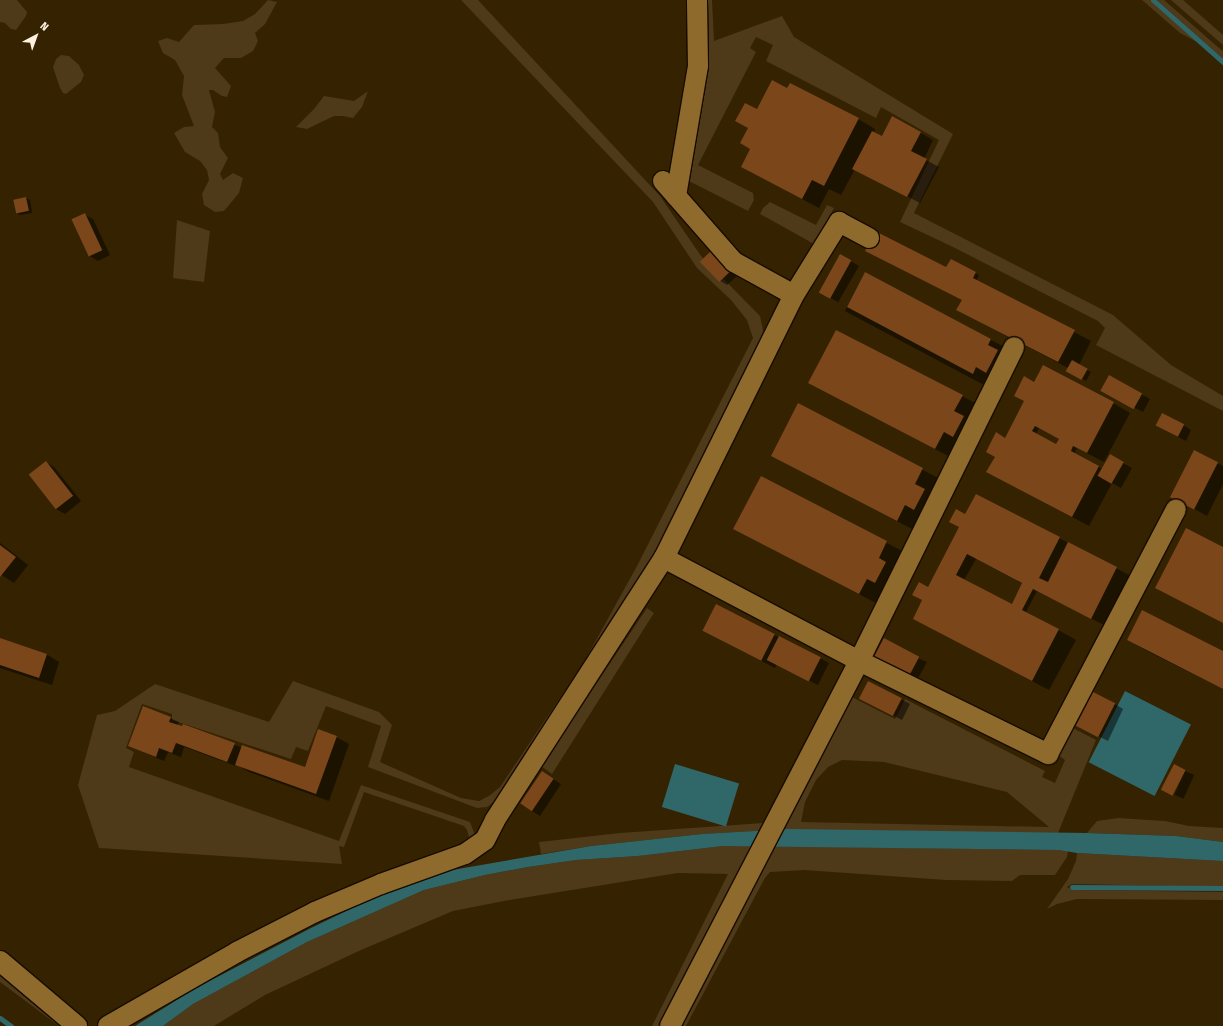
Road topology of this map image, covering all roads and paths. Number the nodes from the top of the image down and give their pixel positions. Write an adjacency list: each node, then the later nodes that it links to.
1 (698, 0): 3 (street)
2 (663, 181): 3 (street)
3 (676, 196): 5 (street)
4 (869, 238): 5 (street)
5 (794, 295): 8 (street)
6 (1014, 347): 9 (street)
7 (1176, 509): 9 (street)
8 (664, 558): 9 (street); 12 (street)
9 (859, 661): 13 (street)
10 (0, 961): 11 (street)
11 (77, 1026)
12 (108, 1026)
13 (670, 1026)

